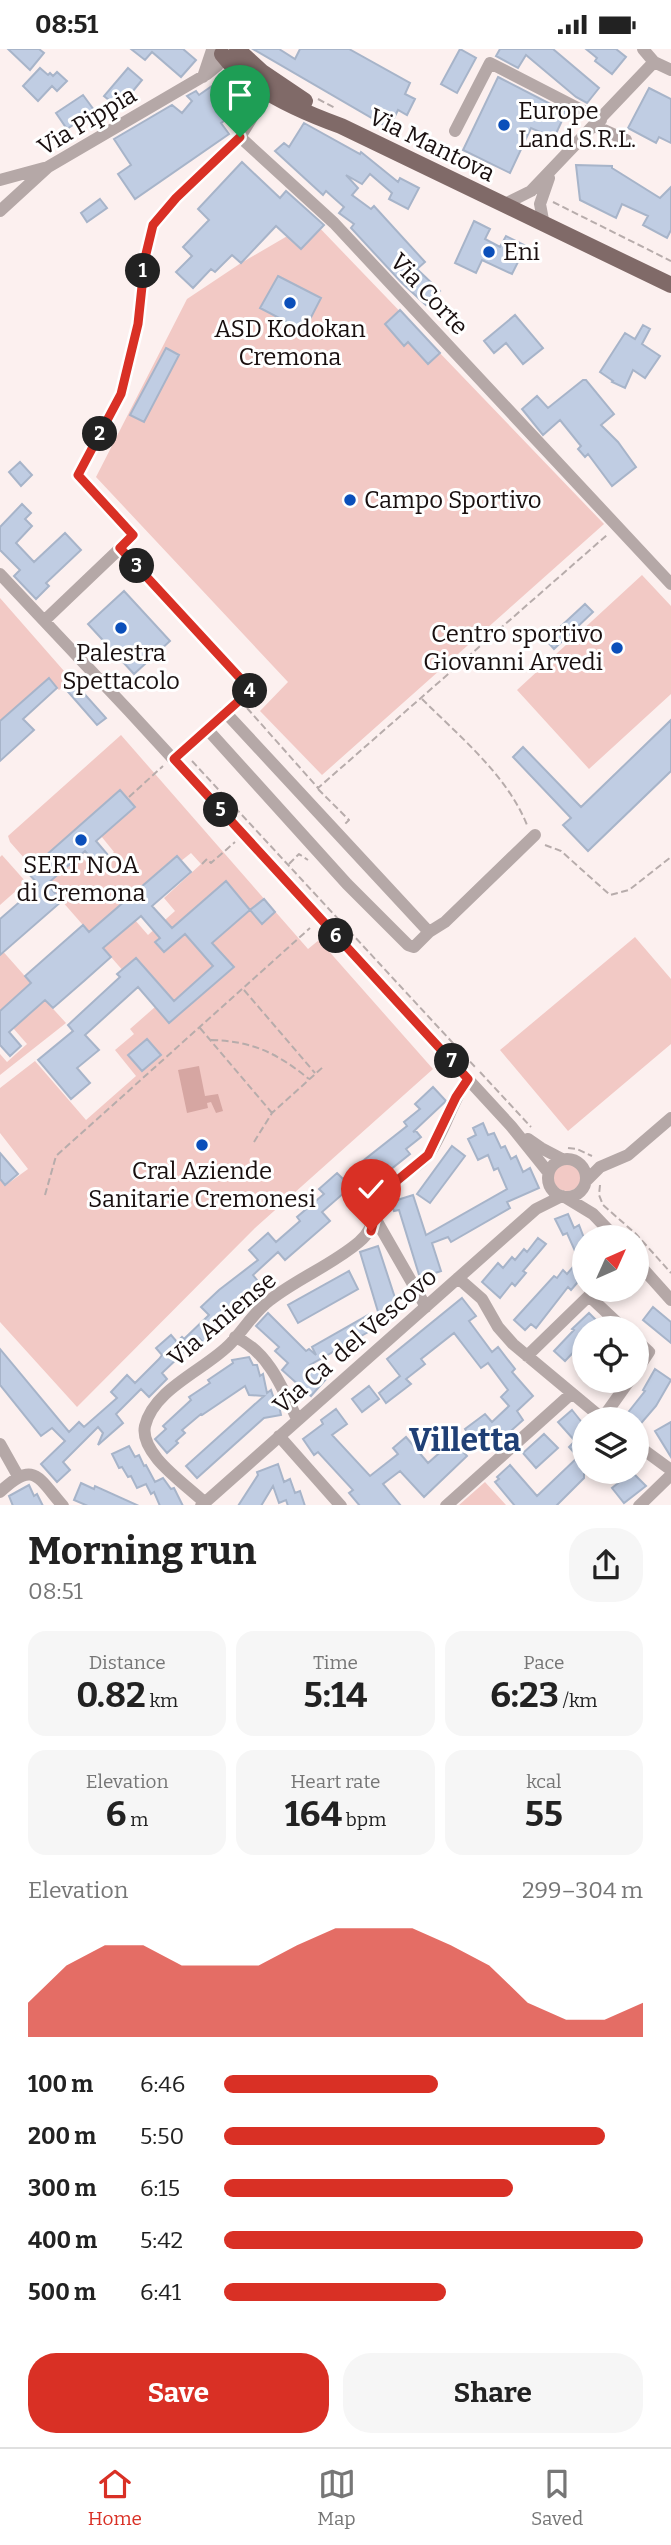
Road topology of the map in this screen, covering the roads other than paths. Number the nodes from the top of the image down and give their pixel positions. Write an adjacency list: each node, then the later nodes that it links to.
1 (643, 49): 3 (street)
2 (222, 51): 5 (main road, Via Mantova); 9 (street, Via Pippia)
3 (654, 62): 4 (street); 6 (street)
4 (671, 70)
5 (271, 86): 12 (main road, Via Mantova); 19 (street, Via Corte)
6 (598, 123): 7 (street, Via Mantova); 8 (street); 10 (street, Via Mantova)
7 (455, 131)
8 (626, 140)
9 (48, 167): 11 (street); 13 (street, Via Pippia)
10 (554, 169): 12 (street, Via Mantova); 14 (street, Via Mantova)
11 (0, 180)
12 (502, 205): 14 (main road, Via Mantova)
13 (0, 211)
14 (544, 225): 15 (main road, Via Mantova)
15 (671, 285)
16 (78, 475): 17 (street)
17 (120, 548): 20 (street); 21 (street)
18 (0, 575): 20 (street)
19 (671, 584)
20 (45, 620): 23 (street)
21 (225, 712): 22 (street); 25 (street)
22 (207, 729): 23 (street); 25 (street)
23 (174, 758): 26 (street)
24 (535, 835): 25 (street)
25 (429, 932)
26 (468, 1079): 28 (street); 37 (street, Via Aniense)
27 (671, 1118): 31 (street)
28 (511, 1126): 29 (street); 32 (street)
29 (563, 1153): 30 (street); 32 (street)
30 (579, 1163): 31 (street); 33 (street)
31 (600, 1167): 33 (street)
32 (548, 1177): 34 (street); 35 (street, Via Ca' del Vescovo)
33 (585, 1184): 34 (street); 36 (street)
34 (564, 1196): 35 (street, Via Ca' del Vescovo); 36 (street)
35 (536, 1209): 40 (street, Via Ca' del Vescovo)
36 (593, 1213): 38 (street)
37 (375, 1218): 44 (street); 46 (street, Via Aniense)
38 (604, 1225)
39 (649, 1275): 41 (street)
40 (458, 1278): 44 (street, Via Ca' del Vescovo); 47 (street)
41 (671, 1300)
42 (583, 1302): 47 (street)
43 (600, 1302): 45 (street)
44 (426, 1307): 50 (street, Via Ca' del Vescovo)
45 (613, 1316)
46 (235, 1338): 50 (street); 58 (street, Via Aniense)
47 (527, 1356): 48 (street)
48 (570, 1394): 49 (street); 60 (street)
49 (587, 1407)
50 (297, 1419): 51 (street, Via Ca' del Vescovo)
51 (279, 1436): 57 (street); 58 (street, Via Ca' del Vescovo)
52 (0, 1444): 55 (street)
53 (649, 1455): 54 (street)
54 (671, 1473): 61 (street)
55 (18, 1476): 56 (street); 59 (street)
56 (0, 1492)
57 (327, 1500)
58 (203, 1504)
59 (62, 1505)
60 (447, 1505)
61 (640, 1505)

